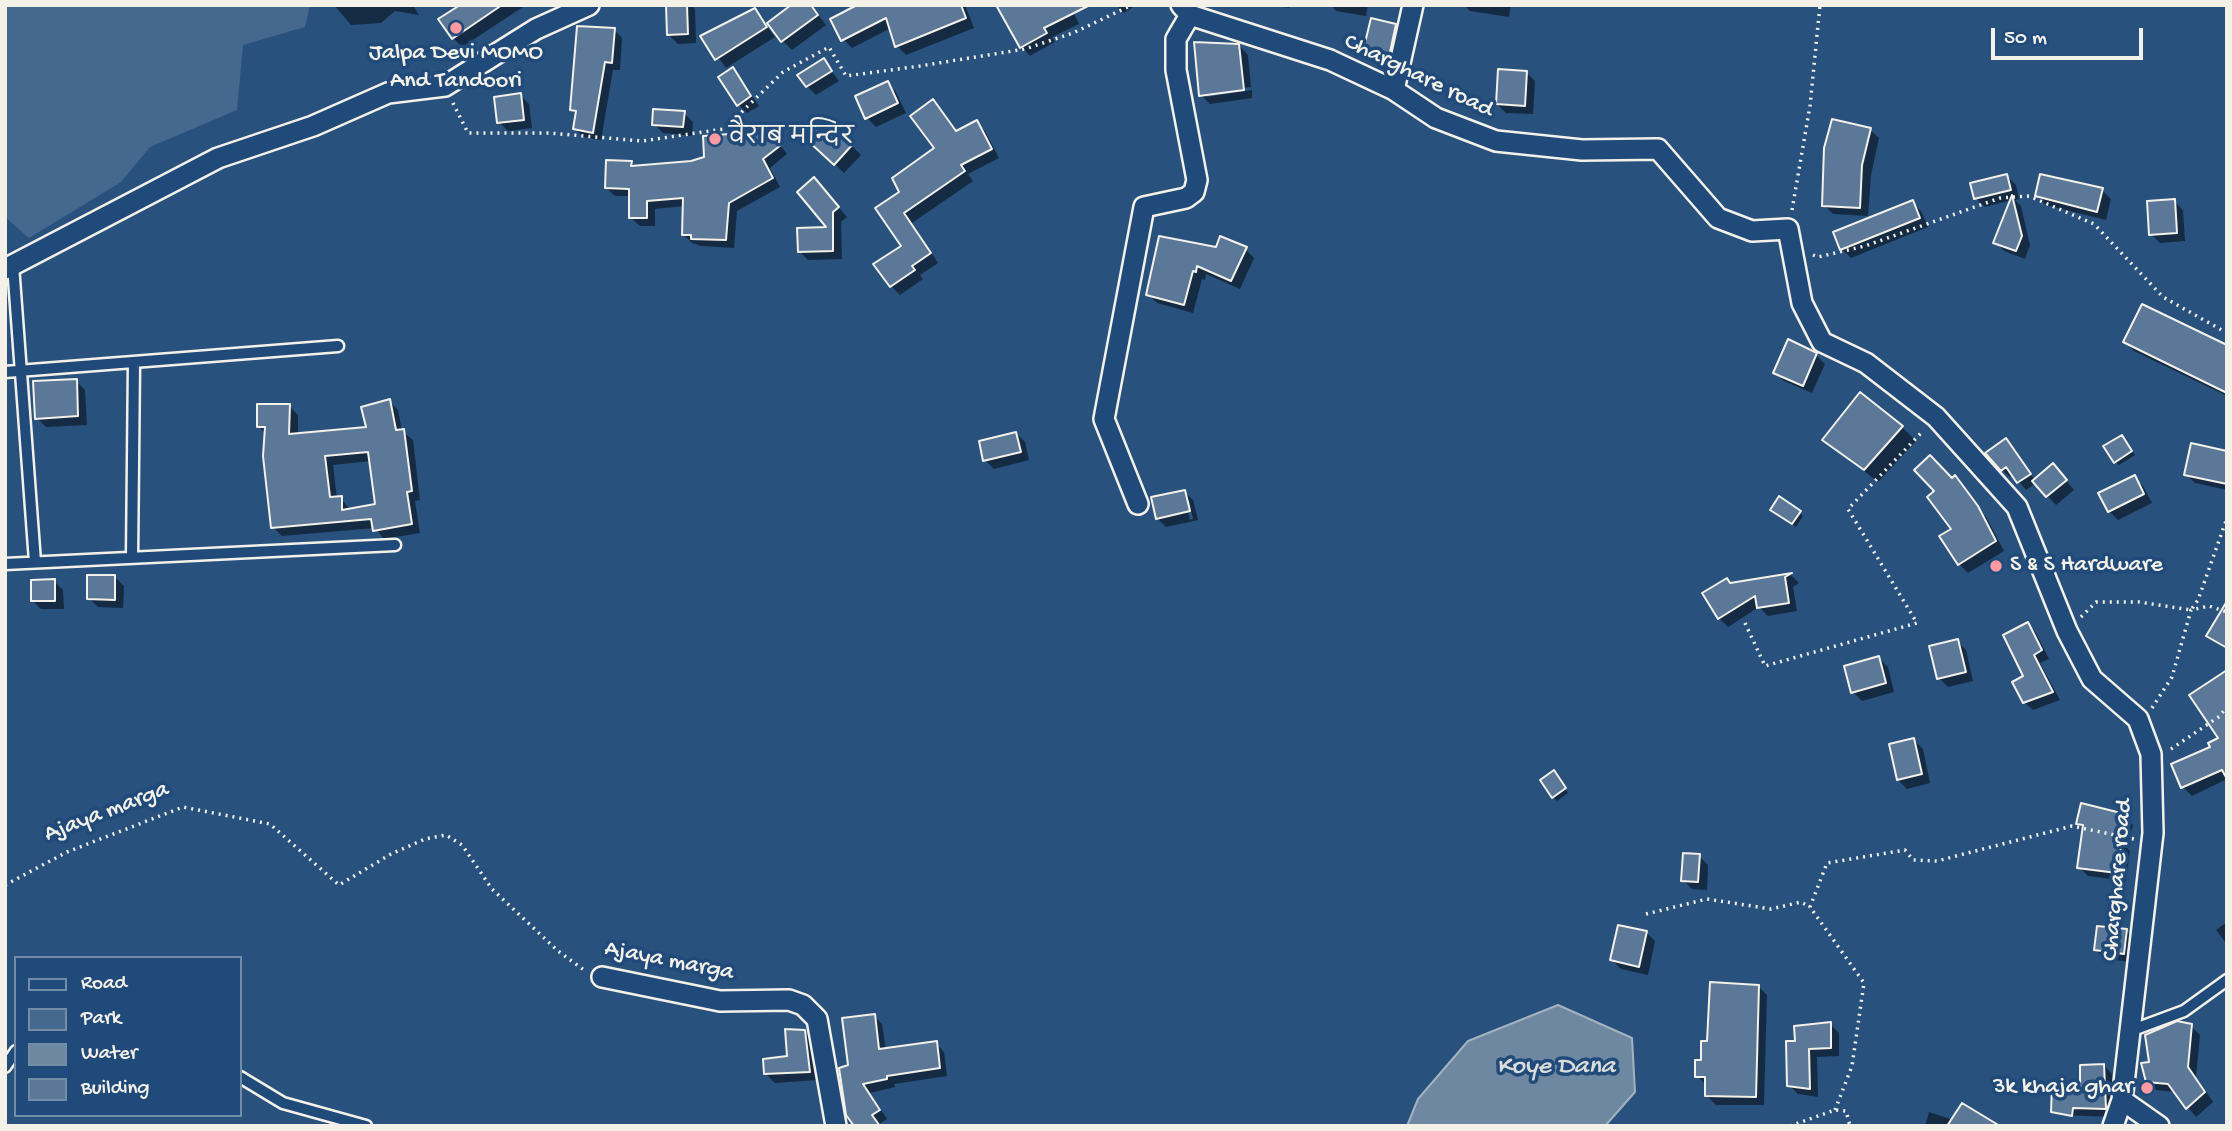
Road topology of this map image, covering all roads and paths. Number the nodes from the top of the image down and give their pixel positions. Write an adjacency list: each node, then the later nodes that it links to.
1 (589, 5): 6 (street)
2 (1132, 5): 6 (path)
3 (1413, 5): 7 (street)
4 (1820, 5): 8 (path)
5 (1186, 10): 7 (street, Charghare road); 16 (street)
6 (445, 86): 9 (street)
7 (1394, 89): 8 (street, Charghare road)
8 (1790, 238): 10 (path); 15 (street, Charghare road)
9 (9, 267): 13 (lane)
10 (2227, 333)
11 (338, 346): 12 (lane)
12 (134, 362): 13 (lane); 19 (lane)
13 (20, 371): 14 (lane); 20 (lane)
14 (5, 372)
15 (1936, 417): 24 (path); 25 (street, Charghare road)
16 (1138, 504)
17 (2227, 518): 22 (path)
18 (395, 545): 19 (lane)
19 (132, 558): 20 (lane)
20 (35, 562): 21 (lane)
21 (5, 564)
22 (2191, 610): 23 (path); 25 (path); 27 (path)
23 (2227, 612)
24 (1745, 623)
25 (2067, 631): 27 (street, Charghare road)
26 (2227, 706): 28 (path)
27 (2138, 719): 28 (street, Charghare road)
28 (2151, 762): 29 (street, Charghare road)
29 (2151, 842): 31 (path); 35 (street, Charghare road)
30 (5, 885): 33 (path, Ajaya marga)
31 (1810, 907): 32 (path); 38 (path)
32 (1646, 914)
33 (602, 977): 40 (street, Ajaya marga)
34 (2227, 981): 35 (lane)
35 (2129, 1031): 37 (street, Charghare road)
36 (242, 1078): 39 (lane)
37 (2122, 1100): 43 (street, Charghare road); 44 (street)
38 (1835, 1110): 41 (path); 42 (path)
39 (366, 1126)
40 (836, 1126)
41 (1790, 1126)
42 (1850, 1126)
43 (2113, 1126)
44 (2159, 1126)

